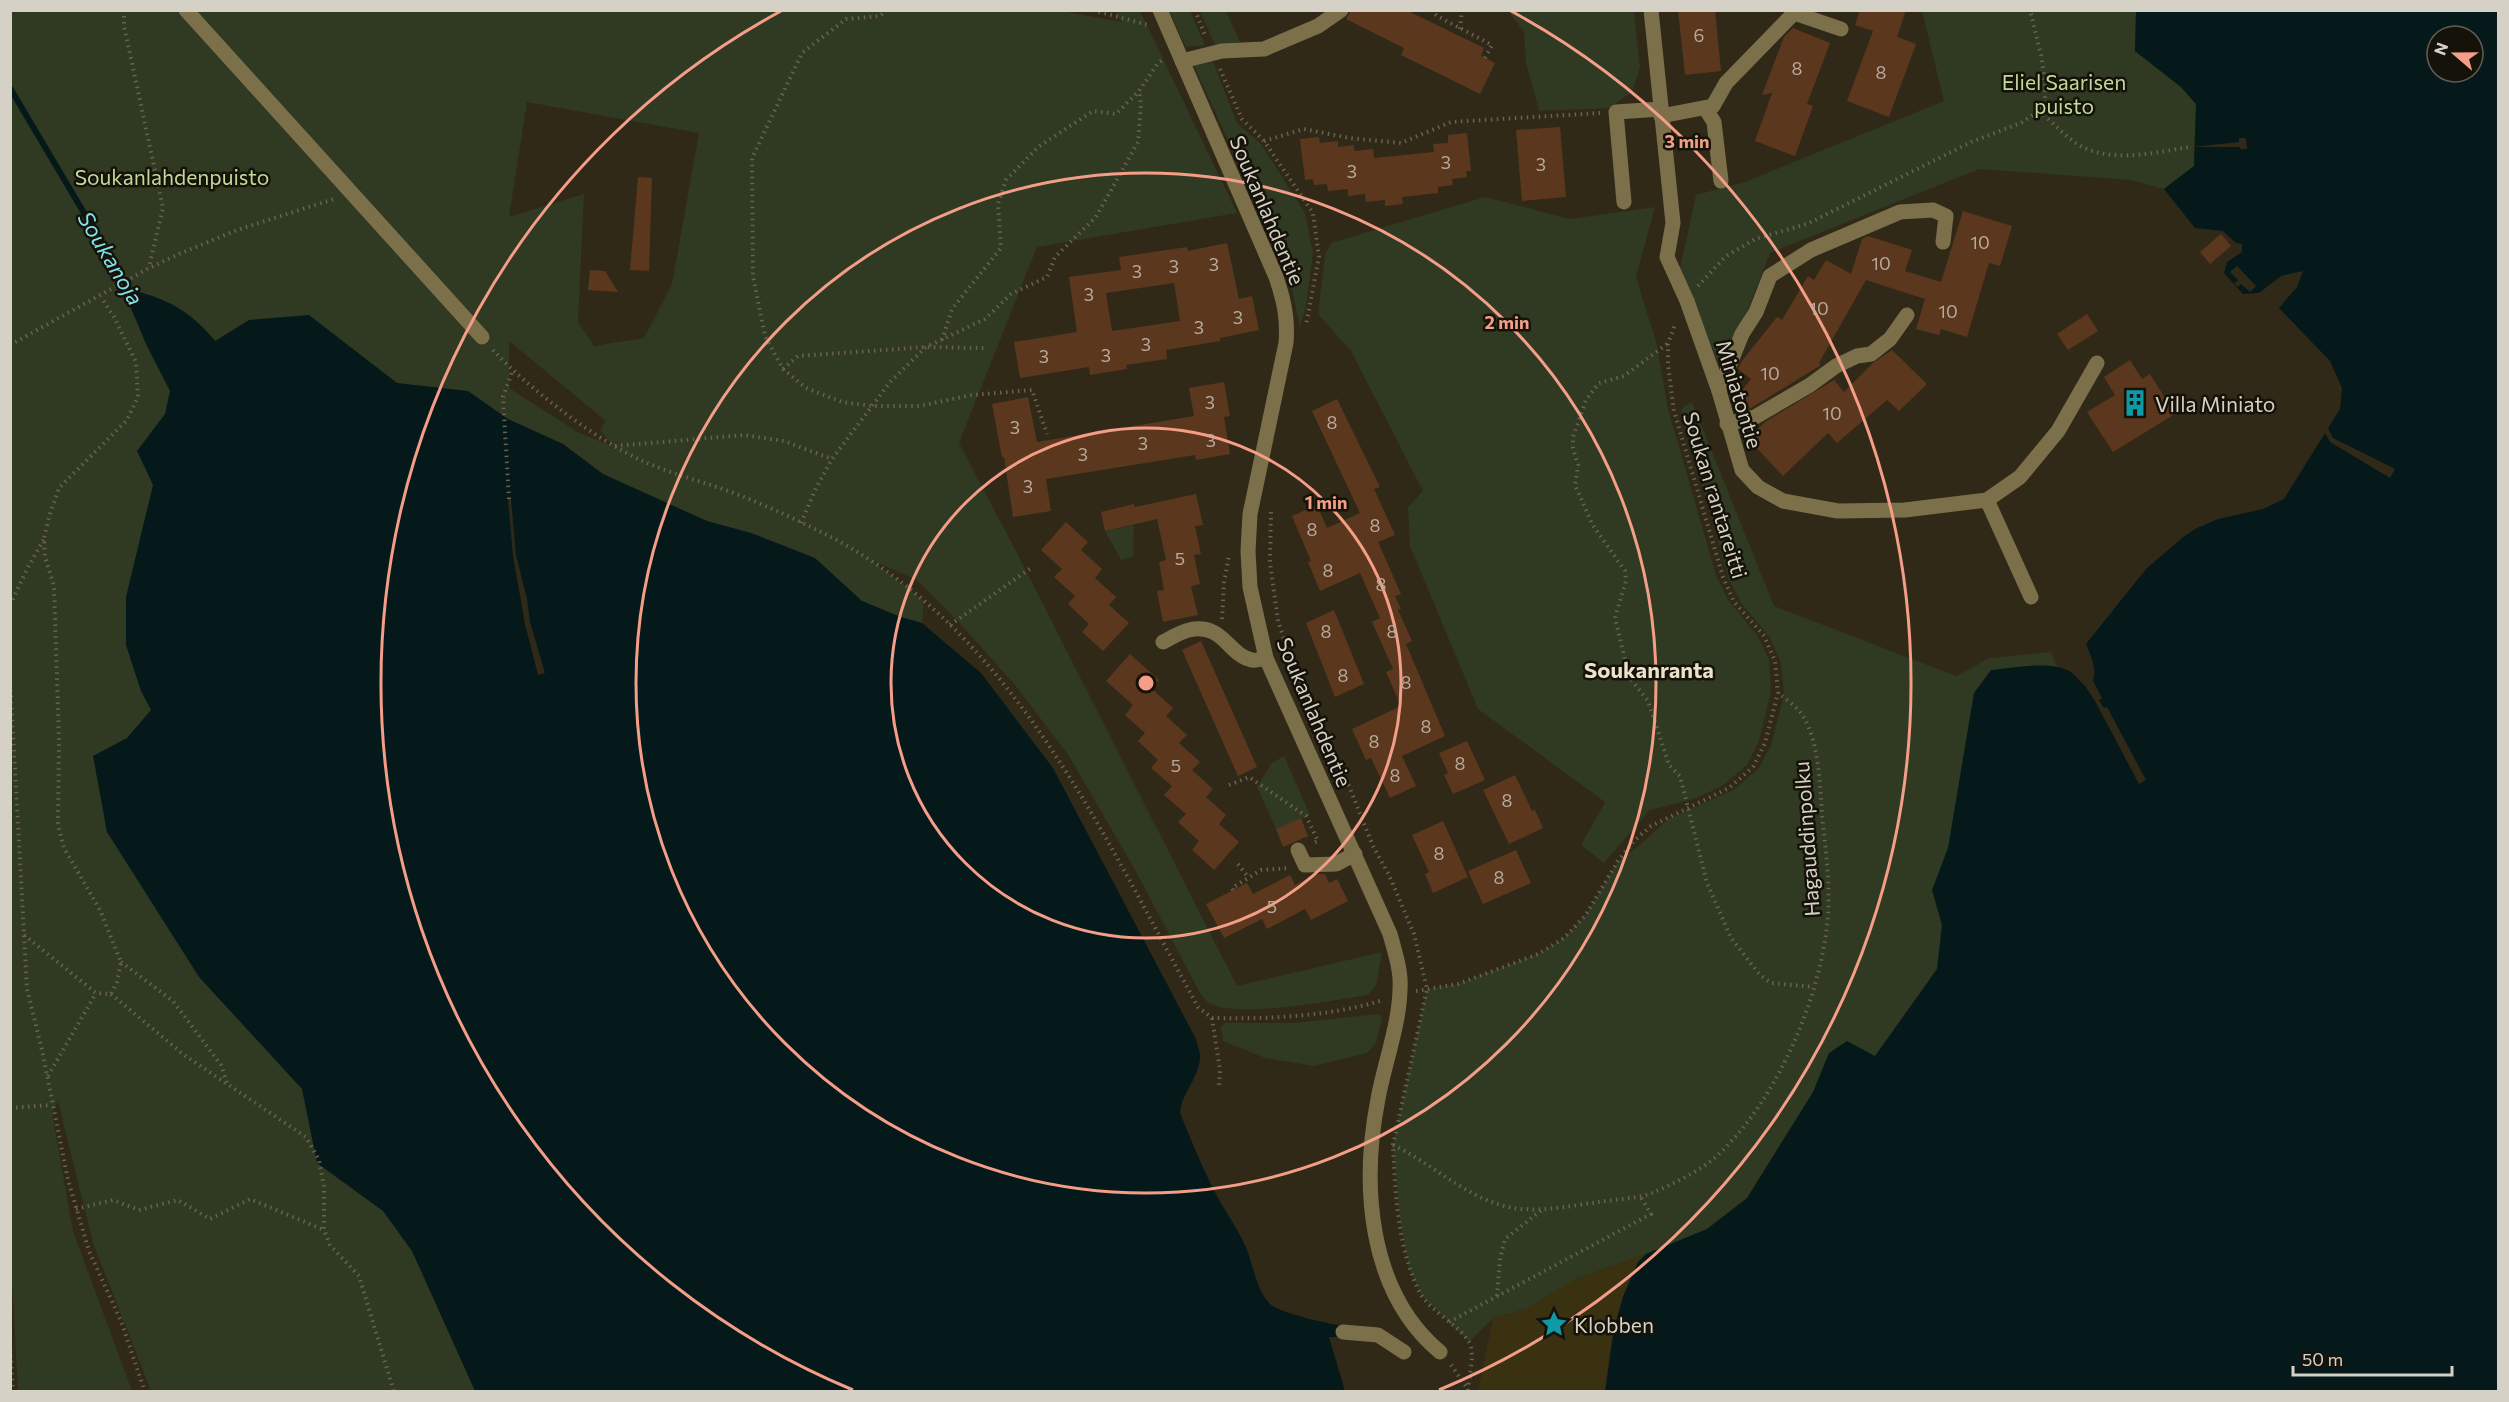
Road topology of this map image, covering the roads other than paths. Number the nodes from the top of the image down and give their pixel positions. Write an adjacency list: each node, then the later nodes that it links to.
1 (186, 10): 13 (street)
2 (1160, 10): 6 (street, Soukanlahdentie)
3 (1341, 10): 6 (street)
4 (1651, 10): 8 (street, Miniatontie)
5 (1841, 29): 7 (street)
6 (1180, 56): 20 (street, Soukanlahdentie)
7 (1705, 108): 8 (street); 9 (street)
8 (1661, 112): 10 (street); 15 (street, Miniatontie)
9 (1721, 182)
10 (1624, 202)
11 (1943, 242): 15 (street)
12 (1907, 315): 16 (street)
13 (482, 338)
14 (2097, 363): 17 (street, Miniatontie)
15 (1719, 392): 16 (street, Miniatontie)
16 (1728, 424): 17 (street, Miniatontie)
17 (1987, 500): 18 (street)
18 (2031, 597)
19 (1163, 642): 20 (street)
20 (1266, 658): 22 (street, Soukanlahdentie)
21 (1299, 850): 22 (street)
22 (1355, 854): 24 (street, Soukanlahdentie)
23 (1343, 1332): 25 (street)
24 (1440, 1352)
25 (1404, 1353)

